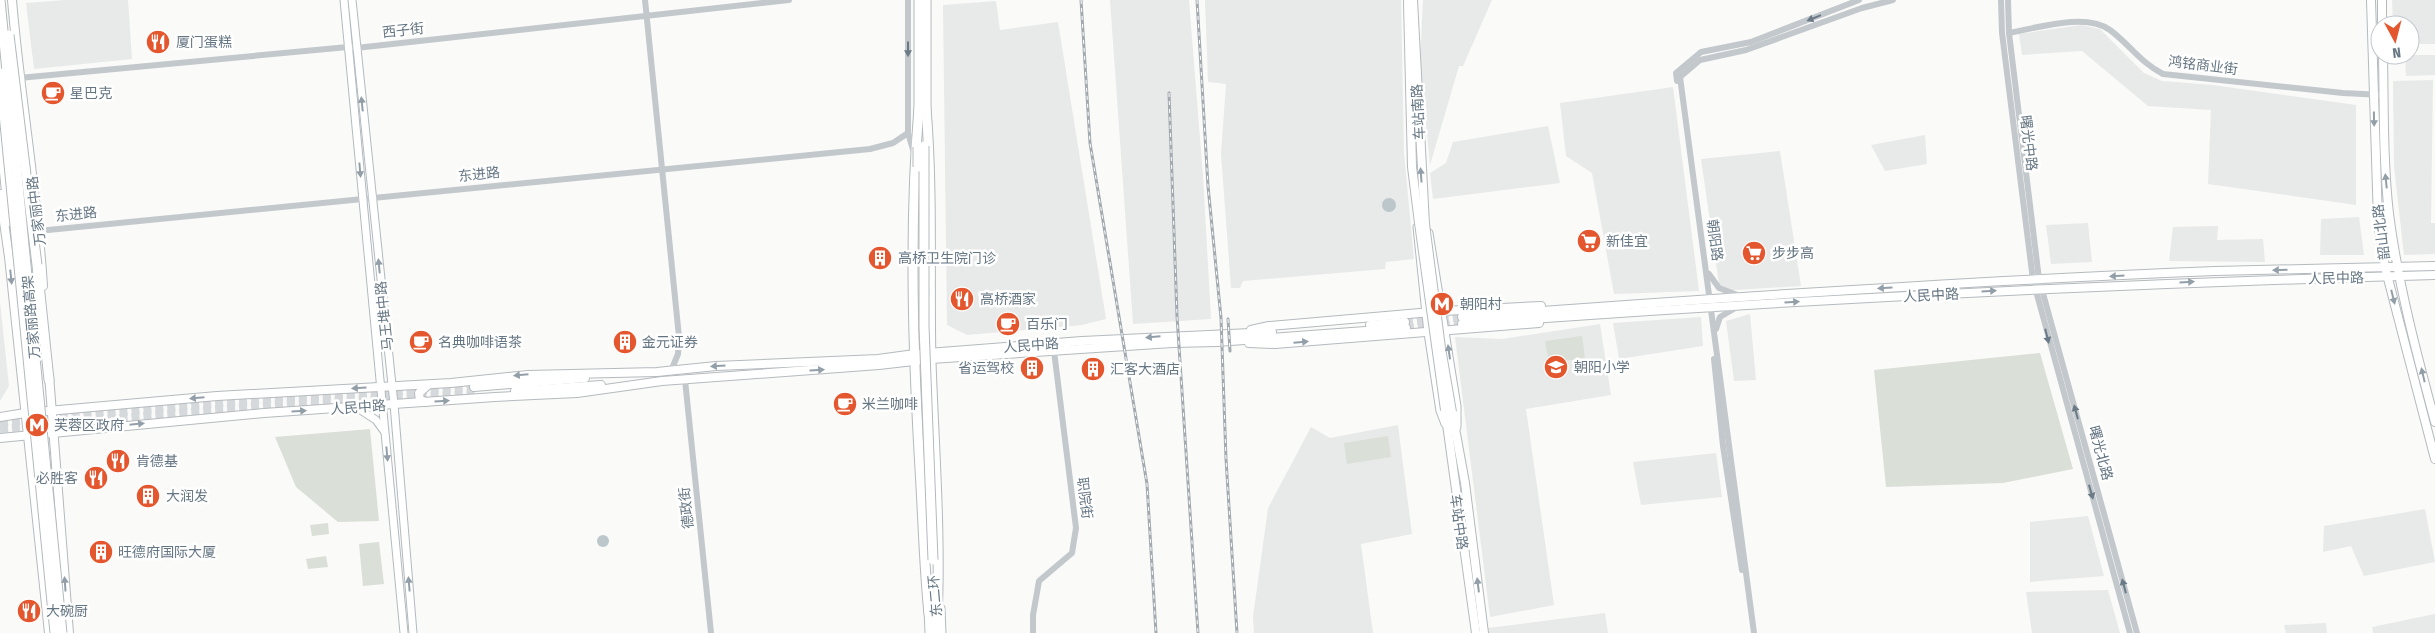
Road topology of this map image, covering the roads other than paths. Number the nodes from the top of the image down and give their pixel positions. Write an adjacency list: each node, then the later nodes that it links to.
1 (12, 0): 25 (main road, 万家丽中路)
2 (344, 0): 21 (main road, 马王堆中路)
3 (352, 0): 22 (main road, 马王堆中路)
4 (644, 0): 19 (street)
5 (789, 0): 19 (street, 西子街)
6 (908, 0): 30 (street, one-way to 30)
7 (919, 0): 28 (highway)
8 (926, 0): 28 (highway)
9 (1408, 0): 37 (main road, 车站南路)
10 (1413, 0): 36 (main road, 车站南路, one-way to 10)
11 (1860, 0): 51 (street, 朝阳路, one-way to 51)
12 (1893, 0): 44 (street, 朝阳路)
13 (2001, 0): 48 (street, 曙光中路)
14 (2008, 0): 20 (street, 曙光中路)
15 (2371, 0): 26 (main road, 韶山北路)
16 (2382, 0): 18 (main road)
17 (0, 1): 66 (highway, bridge); 93 (highway, 万家丽路高架, bridge)
18 (2382, 15)
19 (646, 16): 22 (street, 西子街); 32 (street)
20 (2009, 32): 26 (street, 鸿铭商业街); 48 (street, 曙光中路)
21 (348, 47): 22 (street, 西子街); 25 (street, 西子街); 34 (main road, 马王堆中路, one-way to 34)
22 (356, 48): 35 (main road, 马王堆中路, one-way to 22)
23 (2383, 65): 27 (main road, 韶山北路)
24 (0, 73): 92 (highway, 万家丽路高架, bridge)
25 (19, 78): 66 (main road, 万家丽中路)
26 (2373, 95): 27 (street, 鸿铭商业街); 42 (main road, 韶山北路, one-way to 42)
27 (2383, 95): 43 (main road, 韶山北路, one-way to 27)
28 (923, 108): 31 (highway); 62 (highway); 86 (highway, bridge)
29 (0, 132): 40 (main road)
30 (908, 133): 31 (street); 32 (street, 东进路)
31 (915, 158): 63 (highway)
32 (661, 168): 35 (street, 东进路); 64 (street)
33 (0, 194): 40 (main road)
34 (362, 197): 35 (street, 东进路); 39 (street, 东进路); 71 (main road, 马王堆中路)
35 (371, 197): 70 (main road, 马王堆中路, one-way to 35)
36 (1423, 202): 38 (main road, 车站南路); 53 (main road)
37 (1417, 208): 38 (main road, 车站南路); 54 (main road)
38 (1422, 223): 83 (main road, 车站中路, bridge)
39 (48, 230)
40 (9, 257): 77 (main road, one-way to 77)
41 (2435, 266): 43 (main road, 人民中路)
42 (2385, 267): 43 (main road, 人民中路); 46 (main road, 韶山北路); 48 (main road, 人民中路, one-way to 48)
43 (2398, 267): 47 (main road, 韶山北路)
44 (1706, 269): 50 (street); 51 (street, 朝阳路)
45 (2435, 274): 47 (main road, 人民中路)
46 (2388, 276): 47 (main road, 人民中路); 49 (main road, 人民中路, one-way to 46); 85 (main road, 韶山北路, one-way to 85)
47 (2400, 276): 79 (main road, 韶山北路, one-way to 47)
48 (2036, 280): 49 (street, 曙光北路); 50 (main road, 人民中路, one-way to 50)
49 (2039, 288): 50 (main road, 人民中路, one-way to 49); 106 (street, 曙光北路, one-way to 106); 107 (street, 曙光北路, one-way to 49)
50 (1745, 301): 51 (main road, 人民中路); 59 (street)
51 (1709, 303): 52 (main road, 人民中路); 59 (street, 朝阳路); 105 (street, 朝阳路)
52 (1628, 308): 53 (main road); 55 (main road, 人民中路); 57 (main road)
53 (1443, 311): 54 (main road); 57 (main road)
54 (1426, 313): 58 (main road); 60 (main road)
55 (1462, 321)
56 (1406, 325): 60 (main road, 人民中路)
57 (1446, 332): 58 (main road); 83 (main road, one-way to 57)
58 (1428, 333): 60 (main road, one-way to 58); 83 (main road)
59 (1715, 333): 105 (street, 朝阳路)
60 (1218, 339): 61 (main road, 人民中路); 62 (main road, 人民中路, one-way to 62)
61 (1054, 351): 62 (main road, 人民中路); 102 (street, 职院街)
62 (931, 356): 63 (main road, 人民中路); 88 (highway)
63 (915, 357): 64 (main road, 人民中路, one-way to 64); 67 (main road, 人民中路, one-way to 63); 87 (highway)
64 (671, 371): 65 (main road, 人民中路)
65 (657, 372): 68 (main road, 人民中路); 69 (main road, 人民中路, one-way to 69)
66 (49, 380): 76 (main road, 万家丽中路)
67 (685, 380): 68 (main road, 人民中路); 97 (street, 德政街)
68 (662, 381): 72 (main road, 人民中路, one-way to 68)
69 (428, 385): 70 (main road, 人民中路); 72 (main road)
70 (392, 386): 71 (main road, 人民中路); 73 (main road, 马王堆中路)
71 (380, 387): 74 (main road, 马王堆中路); 76 (main road, 人民中路, one-way to 76)
72 (426, 402): 73 (main road, 人民中路)
73 (394, 404): 74 (main road, 人民中路); 96 (main road, 马王堆中路, one-way to 73)
74 (382, 405): 75 (main road, 人民中路); 80 (main road, 马王堆中路)
75 (356, 407): 80 (main road); 81 (main road, 人民中路, one-way to 75)
76 (52, 411): 77 (main road, 人民中路); 81 (main road, 万家丽中路)
77 (26, 413): 78 (main road, 人民中路); 82 (main road)
78 (0, 418)
79 (2435, 422)
80 (385, 432): 95 (main road, 马王堆中路, one-way to 95)
81 (54, 433): 82 (main road, 人民中路); 94 (main road, 万家丽中路, one-way to 81)
82 (28, 435): 84 (main road, 人民中路); 91 (main road)
83 (1453, 435): 103 (main road, 车站中路); 104 (main road, 车站中路, one-way to 83)
84 (0, 438)
85 (2435, 459)
86 (930, 560): 89 (highway, 东二环); 90 (highway, 东二环)
87 (925, 572): 89 (highway); 98 (main road)
88 (939, 574): 90 (highway); 101 (main road)
89 (929, 614): 99 (highway, 东二环)
90 (938, 620): 100 (highway, 东二环)
91 (49, 633)
92 (55, 633)
93 (62, 633)
94 (69, 633)
95 (404, 633)
96 (413, 633)
97 (711, 633)
98 (926, 633)
99 (930, 633)
100 (938, 633)
101 (942, 633)
102 (1033, 633)
103 (1476, 633)
104 (1484, 633)
105 (1752, 633)
106 (2130, 633)
107 (2137, 633)

